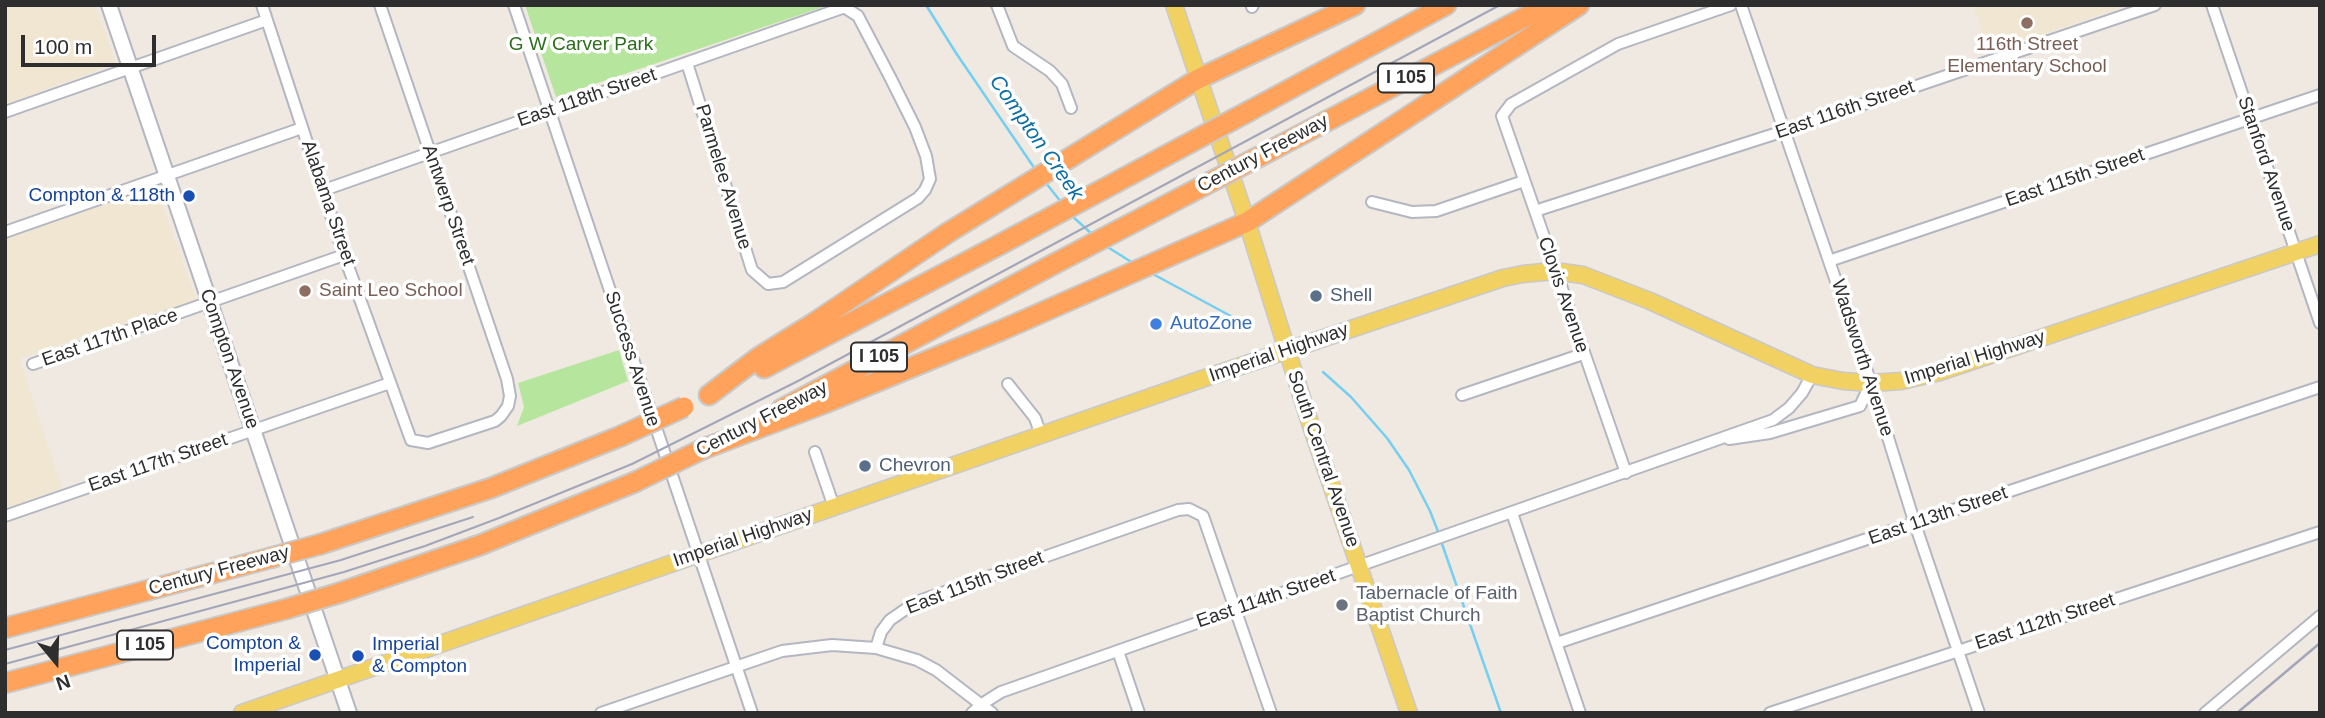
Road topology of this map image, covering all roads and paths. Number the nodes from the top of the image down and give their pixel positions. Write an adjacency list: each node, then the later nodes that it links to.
1 (109, 5): 18 (main road, Compton Avenue)
2 (262, 5): 16 (street, Alabama Street)
3 (380, 5): 27 (street, Antwerp Street)
4 (513, 5): 22 (street, Success Avenue)
5 (997, 5): 21 (street)
6 (1174, 5): 19 (main road, South Central Avenue)
7 (1355, 5): 19 (highway)
8 (1446, 5): 50 (highway, Century Freeway / I 105, bridge)
9 (1548, 5): 56 (highway, Century Freeway / I 105, bridge)
10 (1579, 5): 33 (highway)
11 (1731, 5): 29 (street, Clovis Avenue)
12 (1741, 5): 26 (street, Wadsworth Avenue)
13 (2155, 5): 26 (street, East 116th Street)
14 (2212, 5): 24 (street, Stanford Avenue)
15 (845, 6): 17 (street, East 118th Street); 17 (street, Parmelee Avenue)
16 (267, 19): 18 (street); 25 (street, Alabama Street)
17 (687, 63): 22 (street, East 118th Street)
18 (131, 69): 23 (street); 28 (main road, Compton Avenue)
19 (1198, 79): 33 (main road, South Central Avenue); 50 (highway)
20 (2320, 95): 24 (street, East 115th Street)
21 (1071, 108)
22 (549, 111): 27 (street, East 118th Street); 64 (street, Success Avenue)
23 (5, 112)
24 (2250, 119): 36 (street, Stanford Avenue); 38 (street, East 115th Street)
25 (302, 128): 28 (street); 30 (street, Alabama Street)
26 (1784, 131): 32 (street, East 116th Street); 38 (street, Wadsworth Avenue)
27 (431, 152): 30 (street, East 118th Street); 54 (street, Antwerp Street)
28 (167, 175): 34 (street); 40 (main road, Compton Avenue)
29 (1524, 181): 31 (street); 32 (street, Clovis Avenue)
30 (324, 190): 37 (street, Alabama Street)
31 (1372, 202)
32 (1535, 211): 39 (street, Clovis Avenue)
33 (1247, 222): 42 (main road, South Central Avenue); 56 (highway)
34 (5, 232)
35 (2320, 244): 36 (main road, Imperial Highway)
36 (2296, 253): 41 (street, Stanford Avenue); 47 (main road, Imperial Highway)
37 (344, 255): 40 (street, East 117th Place); 46 (street, Alabama Street)
38 (1829, 261): 47 (street, Wadsworth Avenue)
39 (1554, 271): 42 (main road, Imperial Highway); 43 (street, Clovis Avenue); 45 (main road, Imperial Highway)
40 (210, 304): 44 (street, East 117th Place); 52 (main road, Compton Avenue)
41 (2320, 323)
42 (1287, 351): 53 (main road, Imperial Highway); 65 (main road, South Central Avenue)
43 (1583, 354): 51 (street); 58 (street, Clovis Avenue)
44 (33, 365)
45 (1812, 375): 47 (main road, Imperial Highway); 55 (street, East 114th Street)
46 (390, 383): 52 (street, East 117th Street); 54 (street, Alabama Street)
47 (1871, 383): 55 (street, East 114th Street); 62 (street, Wadsworth Avenue)
48 (1008, 384): 53 (street)
49 (2320, 387): 62 (street, East 113th Street)
50 (709, 395): 66 (highway, Century Freeway / I 105, bridge)
51 (1462, 395)
52 (253, 430): 61 (street, East 117th Street); 76 (main road, Compton Avenue)
53 (1041, 435): 59 (main road, Imperial Highway)
54 (411, 439)
55 (1722, 439): 58 (street, East 114th Street)
56 (703, 449): 77 (highway, Century Freeway / I 105, bridge)
57 (815, 452): 59 (street)
58 (1626, 473): 60 (street, East 114th Street)
59 (834, 507): 64 (main road, Imperial Highway)
60 (1512, 513): 65 (street, East 114th Street); 71 (street)
61 (5, 516)
62 (1915, 524): 71 (street, East 113th Street); 74 (street, Wadsworth Avenue)
63 (2320, 532): 74 (street, East 112th Street)
64 (697, 555): 75 (street, Success Avenue); 76 (main road, Imperial Highway)
65 (1360, 566): 67 (street, East 114th Street); 87 (main road, South Central Avenue)
66 (108, 601): 69 (highway); 70 (highway, Century Freeway / I 105)
67 (1236, 610): 72 (street, East 115th Street); 73 (street, East 114th Street); 86 (street)
68 (2320, 615): 91 (street)
69 (5, 619)
70 (5, 628)
71 (1557, 643): 88 (street)
72 (876, 648): 75 (street); 78 (street)
73 (1118, 651): 78 (street, East 114th Street); 85 (street)
74 (1958, 651): 89 (street, East 112th Street); 90 (street, Wadsworth Avenue)
75 (736, 667): 81 (street); 82 (street, Success Avenue)
76 (337, 678): 79 (main road, Imperial Highway); 80 (main road, Compton Avenue)
77 (5, 683)
78 (982, 704): 83 (street, East 114th Street); 84 (street)
79 (242, 713)
80 (349, 713)
81 (601, 713)
82 (752, 713)
83 (972, 713)
84 (992, 713)
85 (1139, 713)
86 (1271, 713)
87 (1409, 713)
88 (1580, 713)
89 (1770, 713)
90 (1979, 713)
91 (2205, 713)

